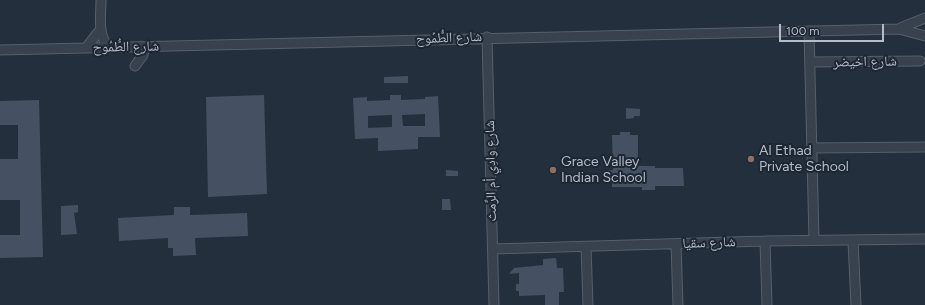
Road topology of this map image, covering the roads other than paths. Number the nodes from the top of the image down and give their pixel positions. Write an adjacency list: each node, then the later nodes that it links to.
1 (101, 0): 5 (street)
2 (925, 18): 4 (street, شارع الطُّمُوح)
3 (925, 21): 7 (street)
4 (899, 29): 6 (street, شارع الطُّمُوح); 8 (street, شارع الطُّمُوح)
5 (100, 30): 11 (street); 12 (street)
6 (809, 31): 9 (street, شارع الطُّمُوح); 15 (street)
7 (925, 32)
8 (925, 36)
9 (488, 37): 10 (street, شارع الطُّمُوح); 25 (street, شارع وادِي أم الرِّمث)
10 (145, 46): 12 (street, شارع الطُّمُوح); 16 (street)
11 (86, 48): 12 (street, شارع الطُّمُوح); 13 (street, شارع الطُّمُوح)
12 (109, 48)
13 (0, 50)
14 (920, 61): 15 (street, شارع اخيضر)
15 (810, 62): 18 (street)
16 (136, 66)
17 (925, 147): 18 (street)
18 (812, 148): 20 (street)
19 (925, 239): 22 (street, شارع سقيا)
20 (814, 240): 21 (street, شارع سقيا); 22 (street, شارع سقيا)
21 (765, 241): 23 (street, شارع سقيا); 29 (street)
22 (853, 241): 30 (street)
23 (676, 244): 24 (street, شارع سقيا); 28 (street)
24 (586, 247): 25 (street, شارع سقيا); 27 (street)
25 (493, 249): 26 (street, شارع وادِي أم الرِّمث)
26 (494, 305)
27 (588, 305)
28 (678, 305)
29 (767, 305)
30 (856, 305)

